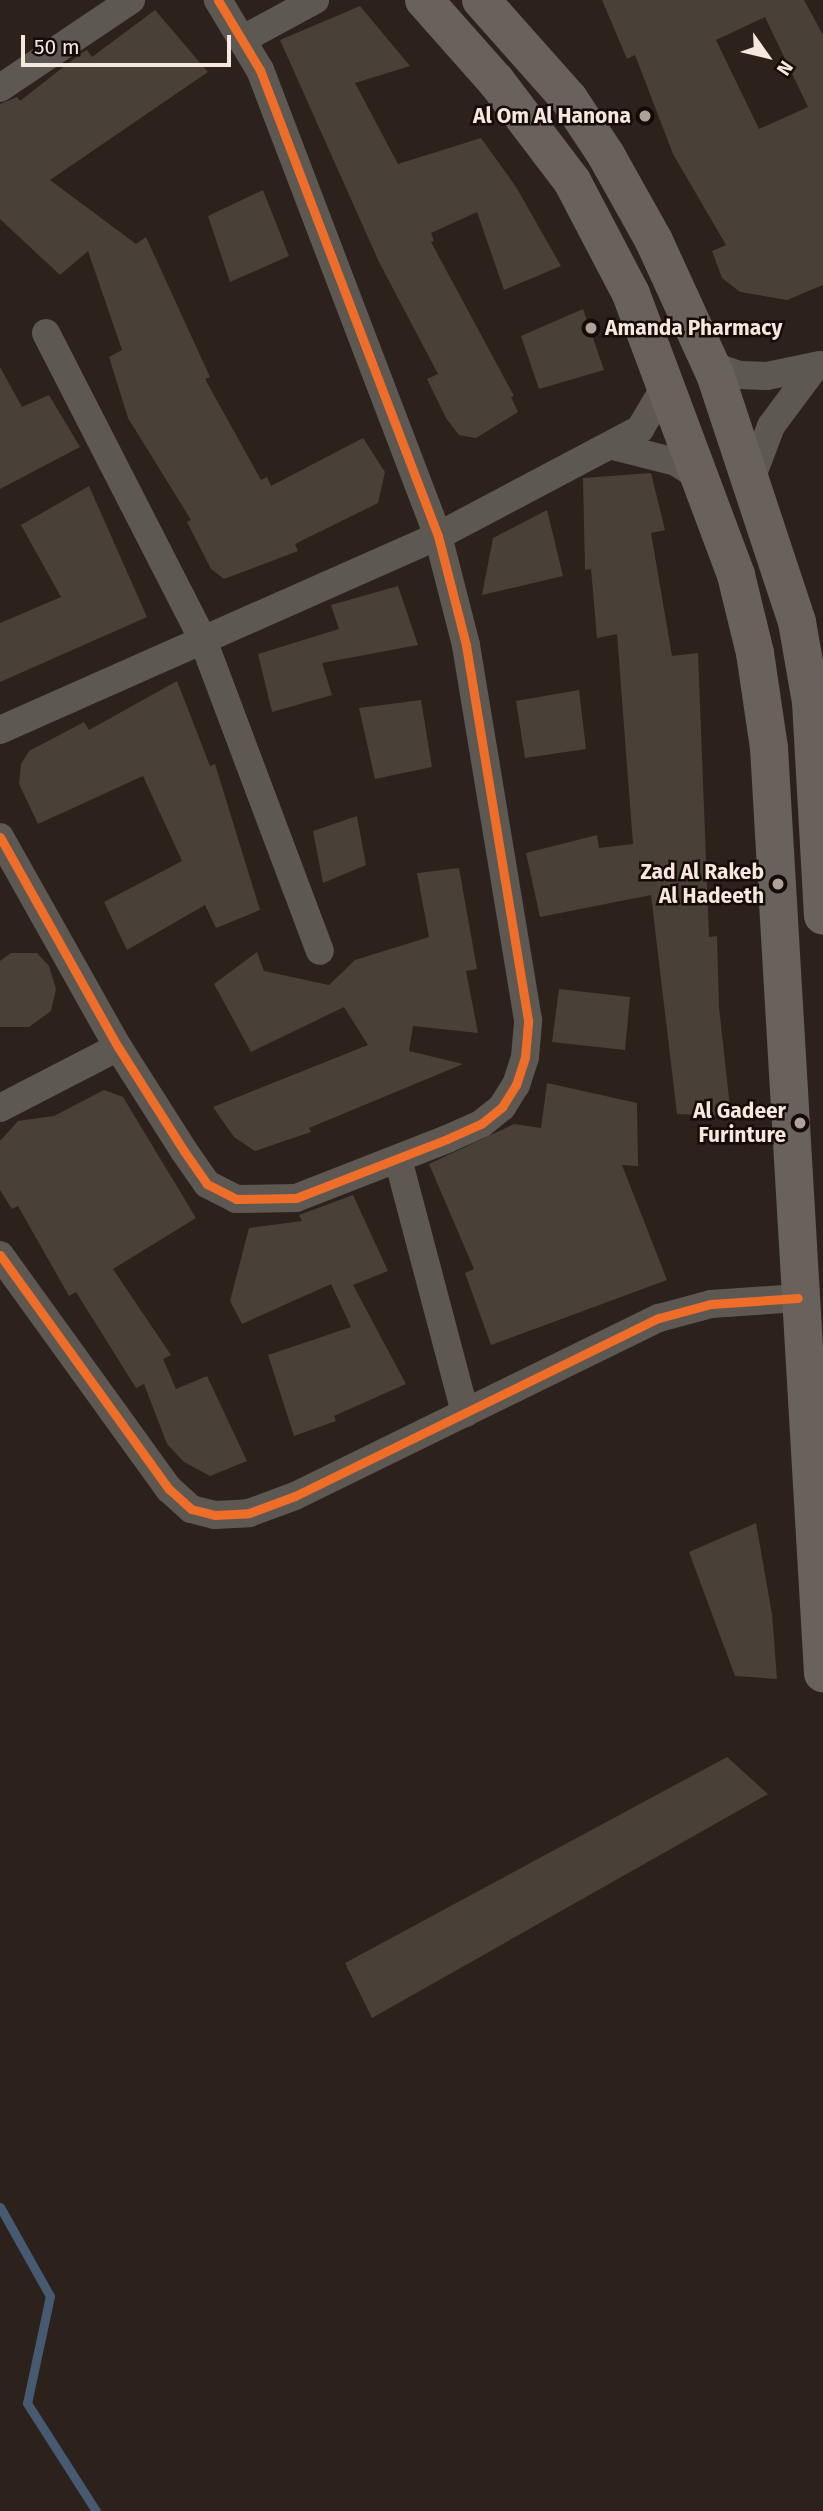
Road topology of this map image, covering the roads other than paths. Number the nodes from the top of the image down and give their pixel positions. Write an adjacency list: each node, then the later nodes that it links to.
1 (131, 0): 7 (street)
2 (218, 0): 6 (street)
3 (315, 0): 6 (street)
4 (424, 0): 11 (main road)
5 (481, 0): 9 (main road)
6 (243, 39): 15 (street)
7 (0, 88)
8 (46, 332): 16 (street)
9 (710, 365): 10 (street); 14 (main road)
10 (819, 366): 14 (street)
11 (666, 385): 12 (street); 13 (main road)
12 (613, 446): 13 (street); 15 (street)
13 (701, 478): 20 (main road)
14 (751, 479): 19 (main road)
15 (438, 536): 16 (street); 25 (street)
16 (203, 640): 17 (street); 22 (street)
17 (0, 730)
18 (0, 837): 23 (street)
19 (822, 870): 20 (street); 21 (main road)
20 (776, 879): 27 (main road)
21 (823, 916)
22 (320, 951)
23 (118, 1047): 24 (street); 25 (street)
24 (0, 1108)
25 (398, 1159): 28 (street)
26 (0, 1255): 28 (street)
27 (798, 1298): 28 (street); 29 (main road)
28 (465, 1413)
29 (823, 1673)

